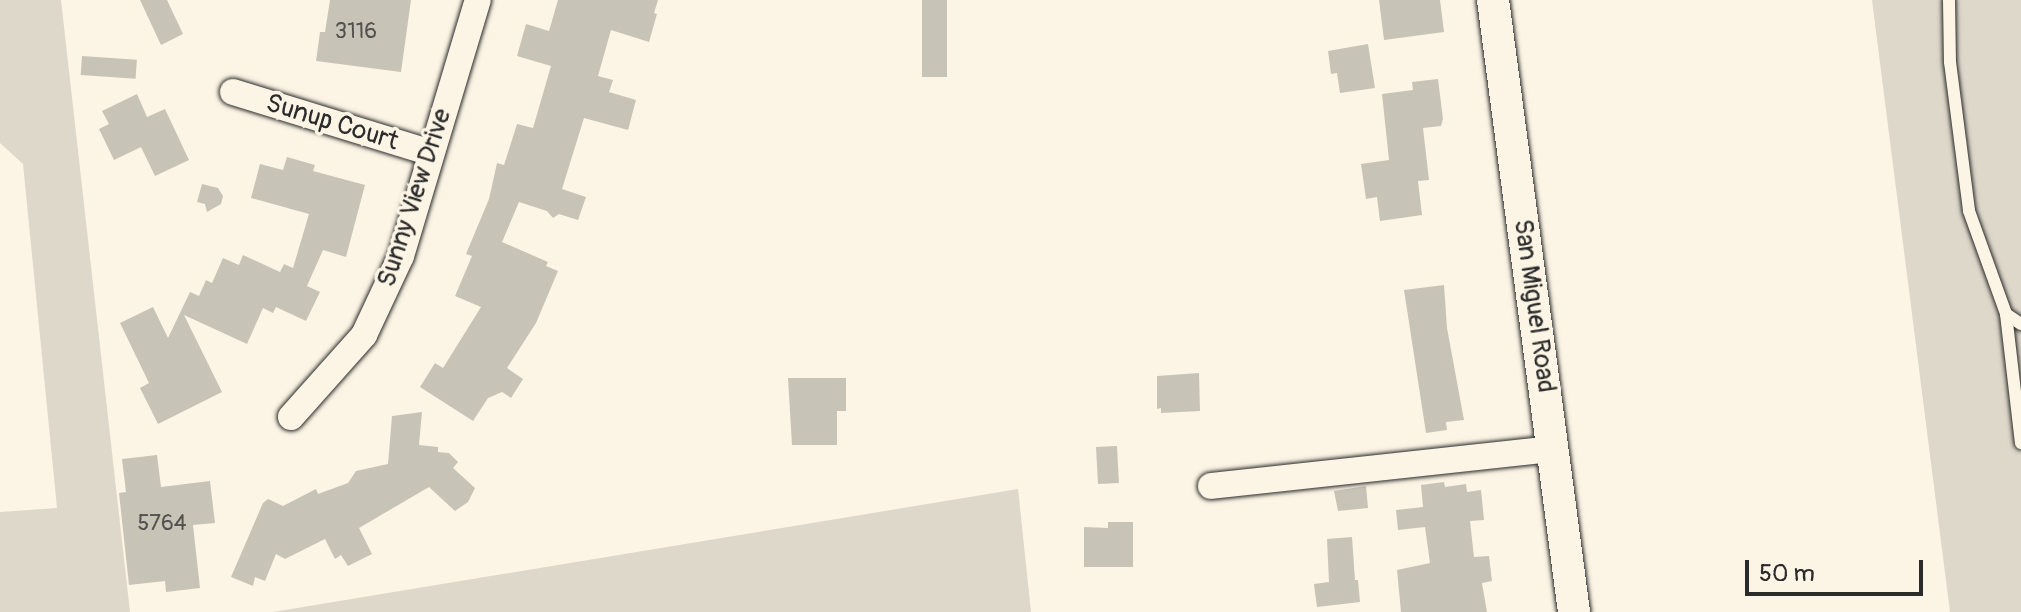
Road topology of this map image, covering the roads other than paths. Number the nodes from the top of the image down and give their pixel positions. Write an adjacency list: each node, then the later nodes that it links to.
1 (478, 0): 5 (street, Sunny View Drive)
2 (1493, 0): 10 (street, San Miguel Road)
3 (1949, 0): 6 (lane)
4 (233, 92): 5 (street, Sunup Court)
5 (431, 153): 8 (street, Sunny View Drive)
6 (2006, 314): 7 (lane); 9 (lane)
7 (2021, 324)
8 (291, 417)
9 (2021, 443)
10 (1554, 449): 11 (street); 12 (street, San Miguel Road)
11 (1211, 486)
12 (1574, 612)

